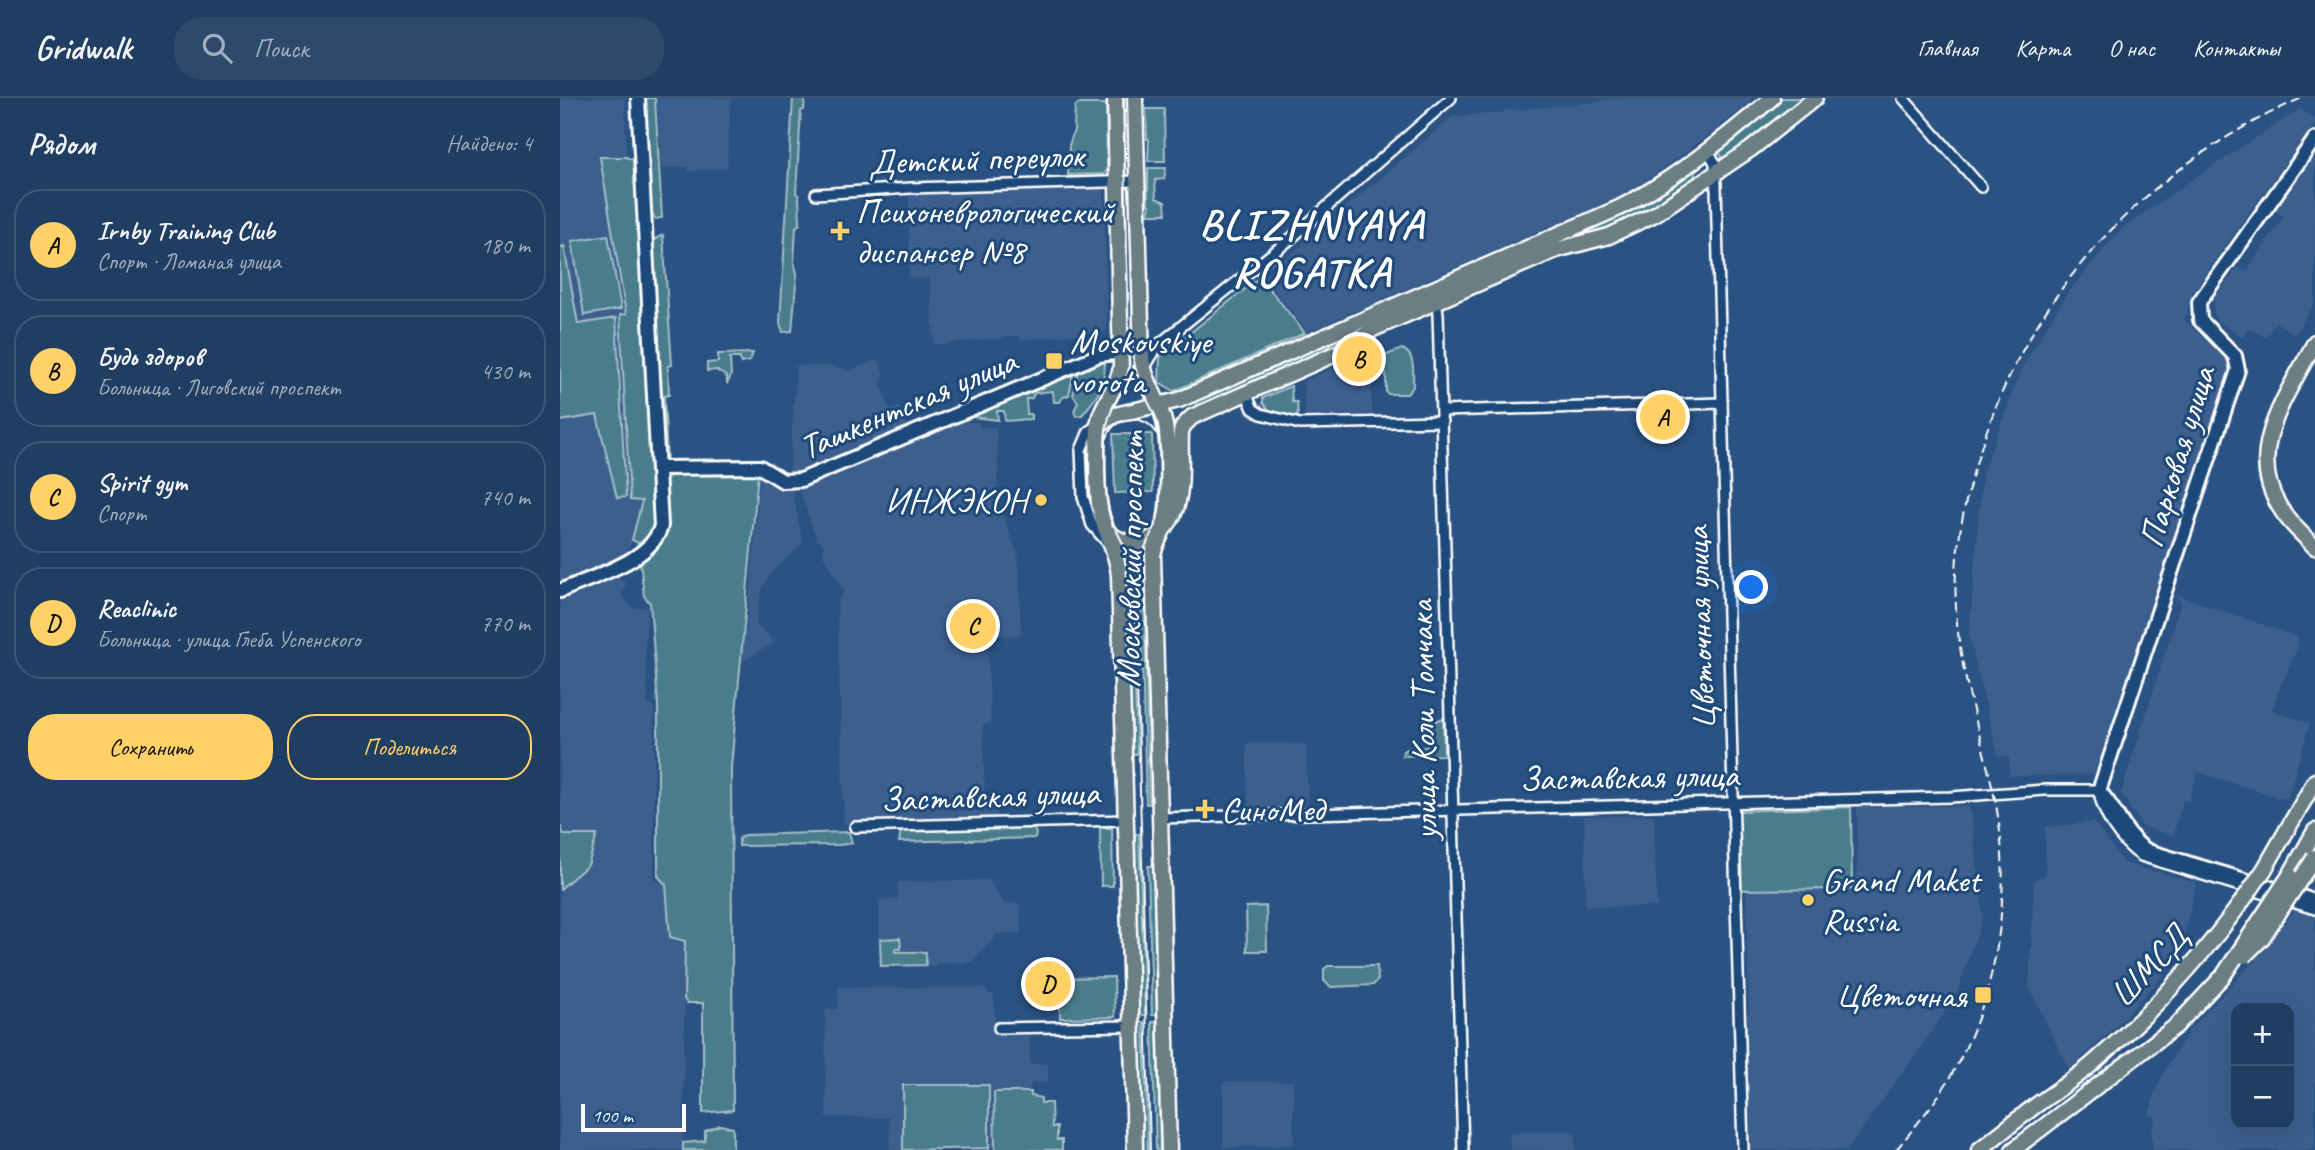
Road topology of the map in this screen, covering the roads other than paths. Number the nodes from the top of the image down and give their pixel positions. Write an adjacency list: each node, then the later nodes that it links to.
1 (638, 98): 28 (street)
2 (1115, 98): 11 (main road, Московский проспект)
3 (1135, 98): 12 (main road, Московский проспект)
4 (1451, 98): 18 (street)
5 (1772, 98): 9 (main road)
6 (1815, 98): 10 (main road)
7 (1903, 98): 13 (street)
8 (2315, 139): 35 (street, Парковая улица)
9 (1707, 149): 10 (street, Цветочная улица); 15 (main road)
10 (1716, 174): 15 (main road); 22 (street, Цветочная улица)
11 (1117, 181): 12 (street, Детский переулок); 14 (street, Детский переулок); 19 (main road, Московский проспект)
12 (1138, 181): 16 (main road, Московский проспект)
13 (1981, 187)
14 (816, 194)
15 (1435, 296): 21 (main road); 23 (main road); 25 (street, улица Коли Томчака)
16 (1142, 341): 18 (street); 20 (main road, Московский проспект)
17 (2315, 342): 31 (main road)
18 (1158, 345): 20 (street)
19 (1121, 352): 26 (main road, Московский проспект); 28 (street, Ташкентская улица)
20 (1144, 371): 23 (main road, Московский проспект)
21 (1246, 393): 25 (street); 29 (main road)
22 (1722, 403): 25 (street); 36 (street, Цветочная улица)
23 (1158, 406): 24 (main road); 27 (main road, Московский проспект)
24 (1126, 412): 26 (main road); 27 (main road)
25 (1442, 416): 37 (street, улица Коли Томчака)
26 (1098, 425): 30 (main road, Московский проспект); 32 (street, Московский проспект)
27 (1166, 442): 29 (main road, Московский проспект)
28 (659, 468): 33 (street)
29 (1164, 527): 30 (main road); 38 (main road, Московский проспект)
30 (1108, 532): 32 (main road, Московский проспект)
31 (2315, 547)
32 (1115, 551): 39 (main road, Московский проспект)
33 (560, 591)
34 (2315, 781): 52 (main road, ШМСД, bridge)
35 (2099, 791): 36 (street, Заставская улица); 43 (street); 44 (street)
36 (1733, 801): 37 (street, Заставская улица); 51 (street, Цветочная улица)
37 (1453, 809): 38 (street, Заставская улица); 50 (street, улица Коли Томчака)
38 (1160, 818): 49 (main road, Московский проспект)
39 (1125, 820): 40 (street, Заставская улица); 46 (main road, Московский проспект)
40 (855, 827)
41 (2315, 831): 45 (main road, ШМСД, bridge)
42 (2315, 857): 45 (main road, bridge)
43 (2315, 901)
44 (2315, 909)
45 (2223, 976): 53 (main road, ШМСД, bridge)
46 (1131, 1026): 47 (street); 48 (main road, Московский проспект)
47 (999, 1028)
48 (1135, 1150)
49 (1169, 1150)
50 (1463, 1150)
51 (1743, 1150)
52 (1979, 1150)
53 (2012, 1150)

